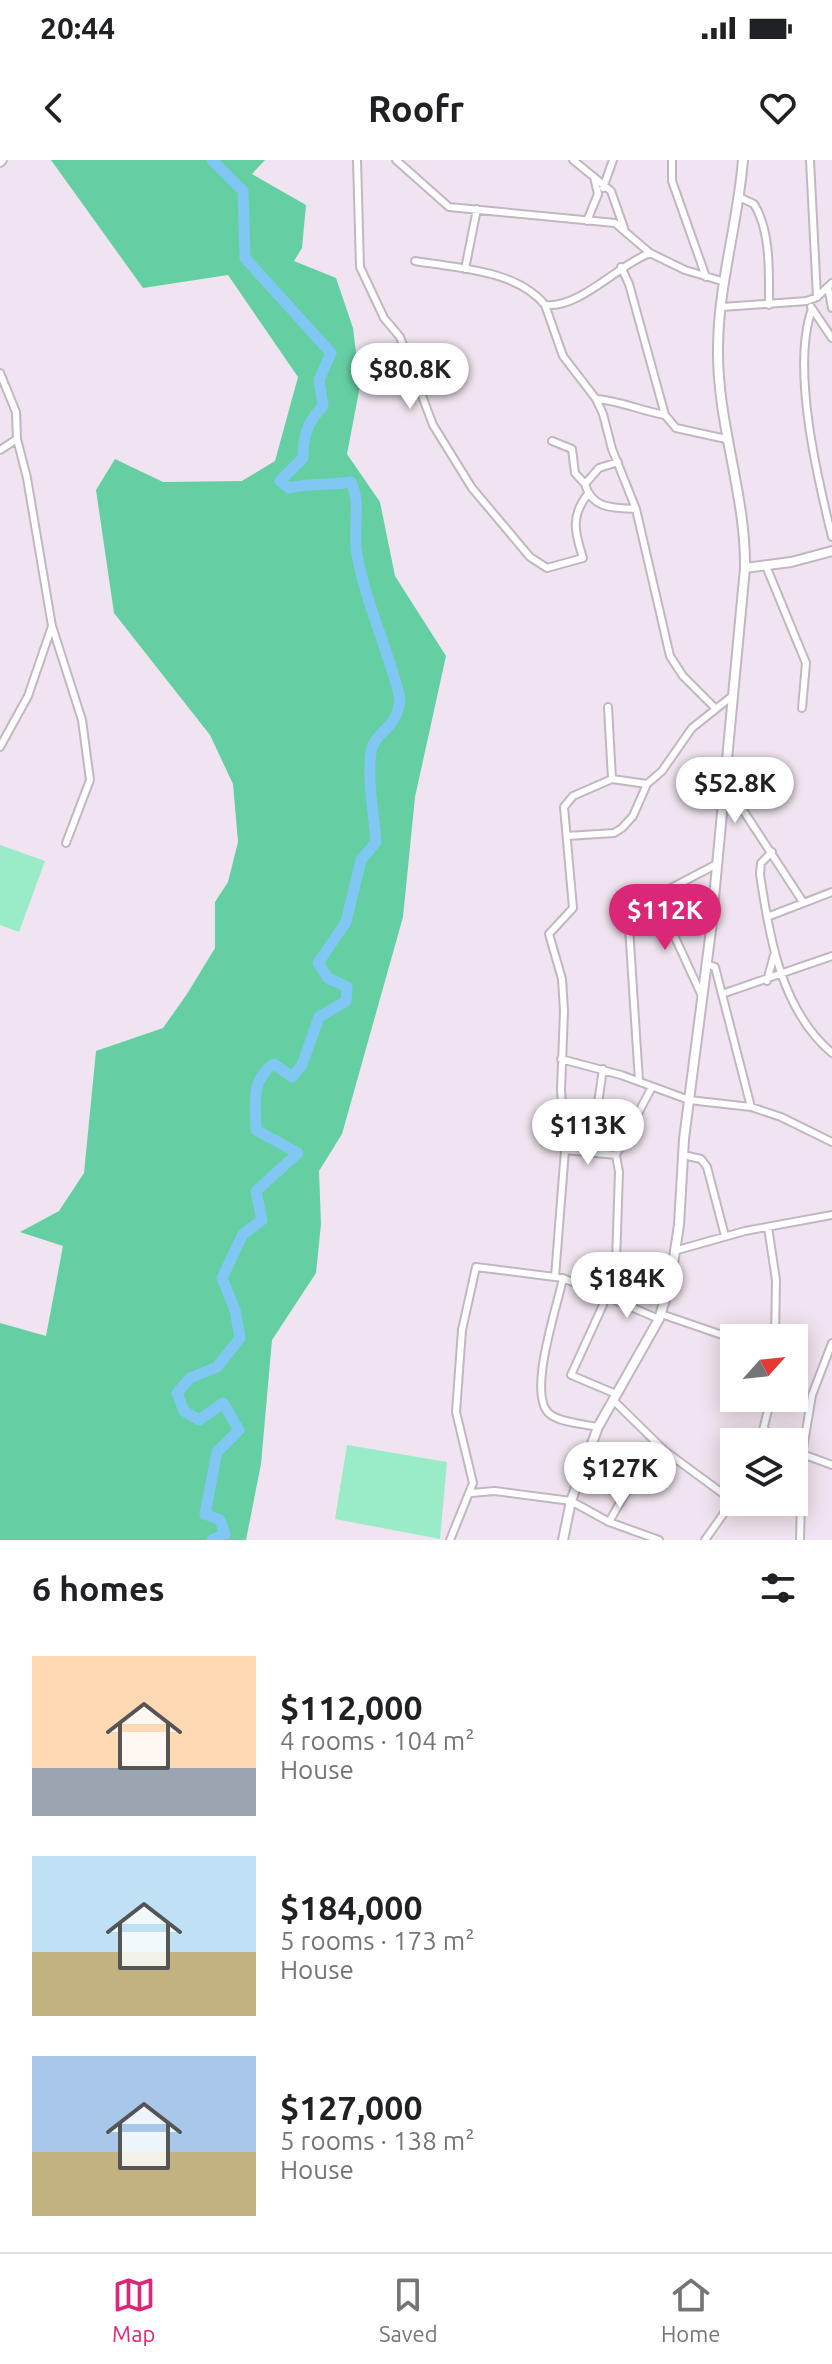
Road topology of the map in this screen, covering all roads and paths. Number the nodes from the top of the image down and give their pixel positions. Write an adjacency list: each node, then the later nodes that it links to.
1 (357, 160): 42 (street)
2 (396, 160): 12 (street)
3 (573, 160): 8 (street)
4 (613, 160): 9 (street)
5 (672, 160): 16 (street)
6 (743, 160): 11 (street)
7 (810, 160): 24 (street)
8 (594, 177): 9 (street); 10 (street)
9 (605, 185): 10 (street); 14 (street)
10 (598, 194): 13 (street)
11 (739, 197): 22 (street); 27 (street)
12 (477, 209): 13 (street); 19 (street)
13 (587, 221): 14 (street)
14 (624, 228): 15 (street)
15 (650, 253): 18 (street); 20 (street)
16 (696, 253): 20 (street); 21 (street)
17 (415, 261): 19 (street)
18 (621, 267): 26 (street); 35 (street)
19 (465, 269): 26 (street)
20 (685, 270): 21 (street)
21 (706, 277): 22 (street)
22 (726, 282): 28 (street)
23 (830, 285): 24 (street); 29 (street)
24 (817, 297): 25 (street)
25 (807, 301): 27 (street); 30 (street)
26 (545, 305): 34 (street)
27 (769, 305): 28 (street)
28 (722, 307): 37 (street)
29 (831, 307): 31 (street)
30 (812, 309): 32 (street); 44 (street)
31 (832, 318)
32 (832, 338)
33 (0, 373): 36 (street)
34 (596, 399): 35 (street); 40 (street)
35 (665, 415): 37 (street)
36 (17, 439): 39 (street); 48 (street)
37 (726, 439): 47 (street)
38 (552, 441): 41 (street)
39 (0, 450)
40 (618, 462): 41 (street); 43 (street)
41 (585, 484): 42 (street)
42 (588, 494): 43 (street)
43 (636, 509): 51 (street)
44 (832, 537)
45 (832, 551): 46 (street)
46 (766, 566): 47 (street); 52 (street)
47 (745, 568): 49 (street)
48 (52, 626): 53 (street); 58 (street)
49 (731, 697): 51 (street); 55 (street)
50 (608, 707): 54 (street)
51 (715, 708): 56 (street)
52 (802, 708)
53 (0, 747)
54 (612, 779): 56 (street); 57 (street)
55 (724, 781): 59 (street); 60 (street)
56 (647, 784): 57 (street)
57 (567, 836): 73 (street)
58 (66, 843)
59 (772, 852): 63 (street); 64 (street)
60 (715, 865): 62 (street); 67 (street)
61 (832, 892): 63 (street)
62 (656, 896): 70 (street); 75 (street)
63 (803, 902): 64 (street)
64 (767, 917): 65 (street)
65 (774, 955): 68 (street); 69 (street)
66 (832, 956): 68 (street)
67 (706, 964): 70 (street); 71 (street)
68 (782, 976): 69 (street); 72 (street)
69 (767, 981): 71 (street)
70 (701, 994): 77 (street)
71 (722, 994): 78 (street)
72 (832, 1053)
73 (561, 1059): 74 (street); 81 (street)
74 (603, 1069): 75 (street); 79 (street)
75 (639, 1081): 76 (street)
76 (652, 1087): 77 (street); 82 (street)
77 (689, 1100): 78 (street); 83 (street)
78 (751, 1107): 80 (street)
79 (597, 1110)
80 (832, 1142)
81 (565, 1150): 82 (street); 88 (street)
82 (616, 1155): 89 (street)
83 (683, 1155): 86 (street); 87 (street)
84 (832, 1215): 85 (street)
85 (768, 1227): 86 (street); 91 (street)
86 (725, 1236): 87 (street)
87 (674, 1251): 90 (street)
88 (559, 1278): 89 (street); 96 (street); 103 (street)
89 (607, 1295): 90 (street); 94 (street)
90 (660, 1316): 92 (street); 94 (street)
91 (775, 1324)
92 (720, 1335)
93 (832, 1343): 98 (street)
94 (614, 1397): 96 (street); 99 (street)
95 (768, 1412): 97 (street)
96 (598, 1427): 104 (street)
97 (764, 1428)
98 (806, 1428)
99 (655, 1441): 102 (street); 107 (street)
100 (808, 1457): 101 (street)
101 (832, 1465)
102 (720, 1490)
103 (471, 1493): 104 (street); 108 (street)
104 (571, 1501): 107 (street); 109 (street)
105 (722, 1516): 111 (street)
106 (801, 1516): 112 (street)
107 (609, 1522): 110 (street)
108 (450, 1540)
109 (563, 1540)
110 (659, 1540)
111 (705, 1540)
112 (800, 1540)

